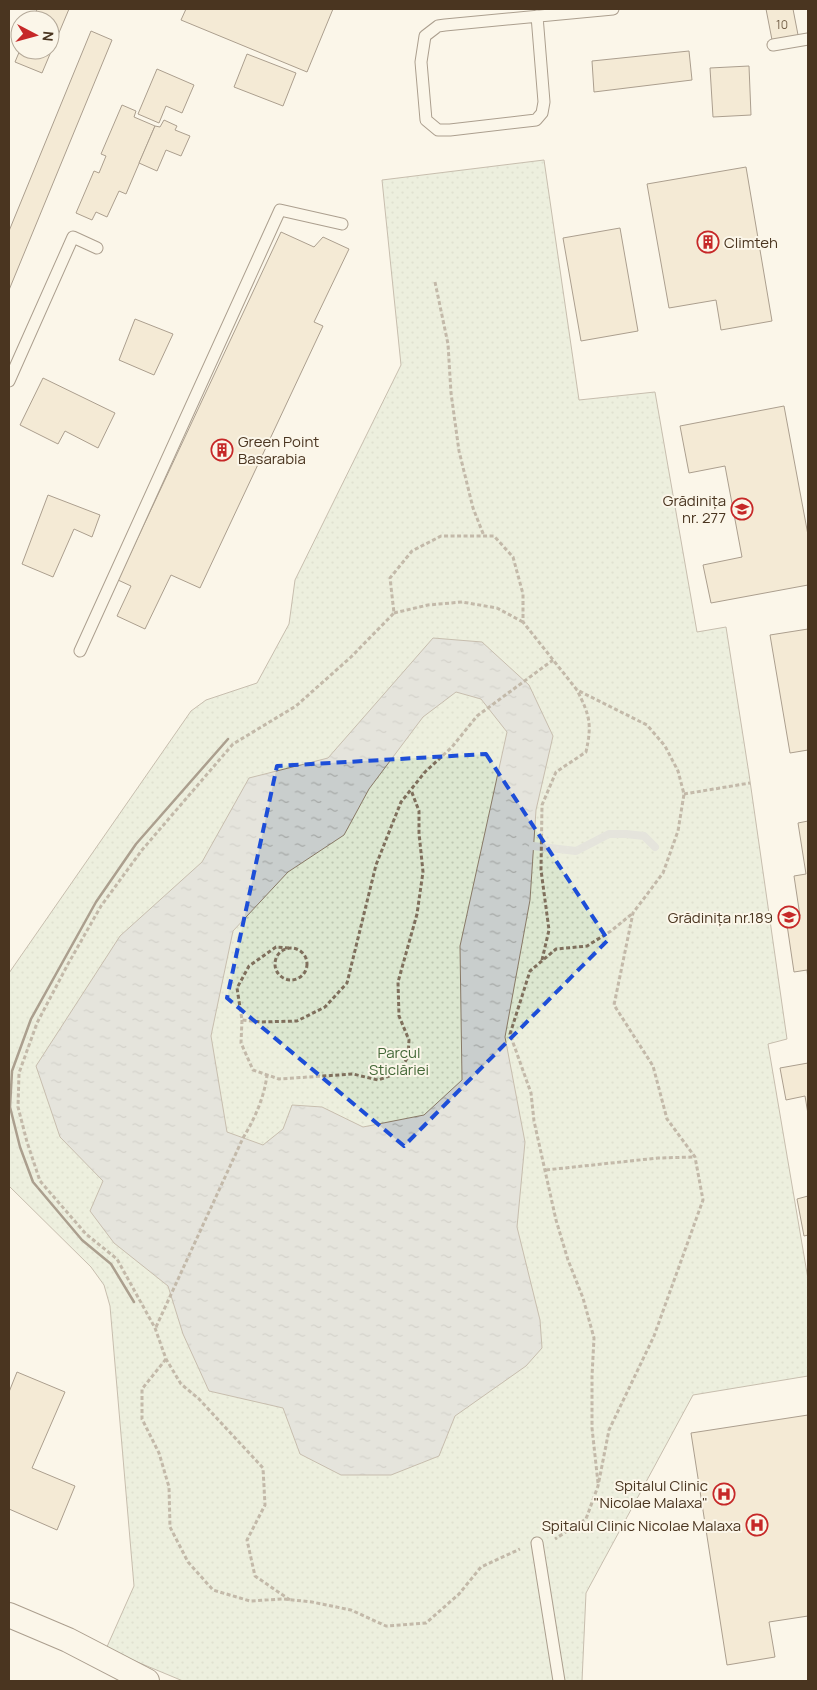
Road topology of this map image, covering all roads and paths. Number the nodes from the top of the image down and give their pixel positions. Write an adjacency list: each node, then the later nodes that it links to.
1 (613, 9): 2 (lane)
2 (536, 16): 2 (lane)
3 (808, 39): 4 (lane)
4 (773, 45)
5 (342, 224): 12 (lane)
6 (97, 248): 8 (lane)
7 (435, 282): 9 (path)
8 (9, 381)
9 (484, 536): 10 (path); 11 (path)
10 (394, 613): 11 (path); 25 (path)
11 (523, 622): 13 (path)
12 (80, 651)
13 (553, 660): 14 (path); 16 (path)
14 (577, 690): 17 (path); 20 (path)
15 (750, 783): 17 (path)
16 (411, 789): 21 (path); 22 (path)
17 (684, 794): 18 (path)
18 (633, 913): 20 (path); 23 (path)
19 (288, 948): 19 (path); 21 (path)
20 (542, 960): 24 (path)
21 (242, 1020): 22 (path)
22 (267, 1075): 25 (path)
23 (695, 1157): 24 (path); 27 (path)
24 (546, 1170): 27 (path)
25 (155, 1328): 26 (path)
26 (166, 1359): 29 (path); 29 (path)
27 (598, 1486): 28 (path)
28 (537, 1543): 29 (path); 32 (lane)
29 (290, 1600)
30 (9, 1614): 31 (street)
31 (147, 1681)
32 (559, 1681)

